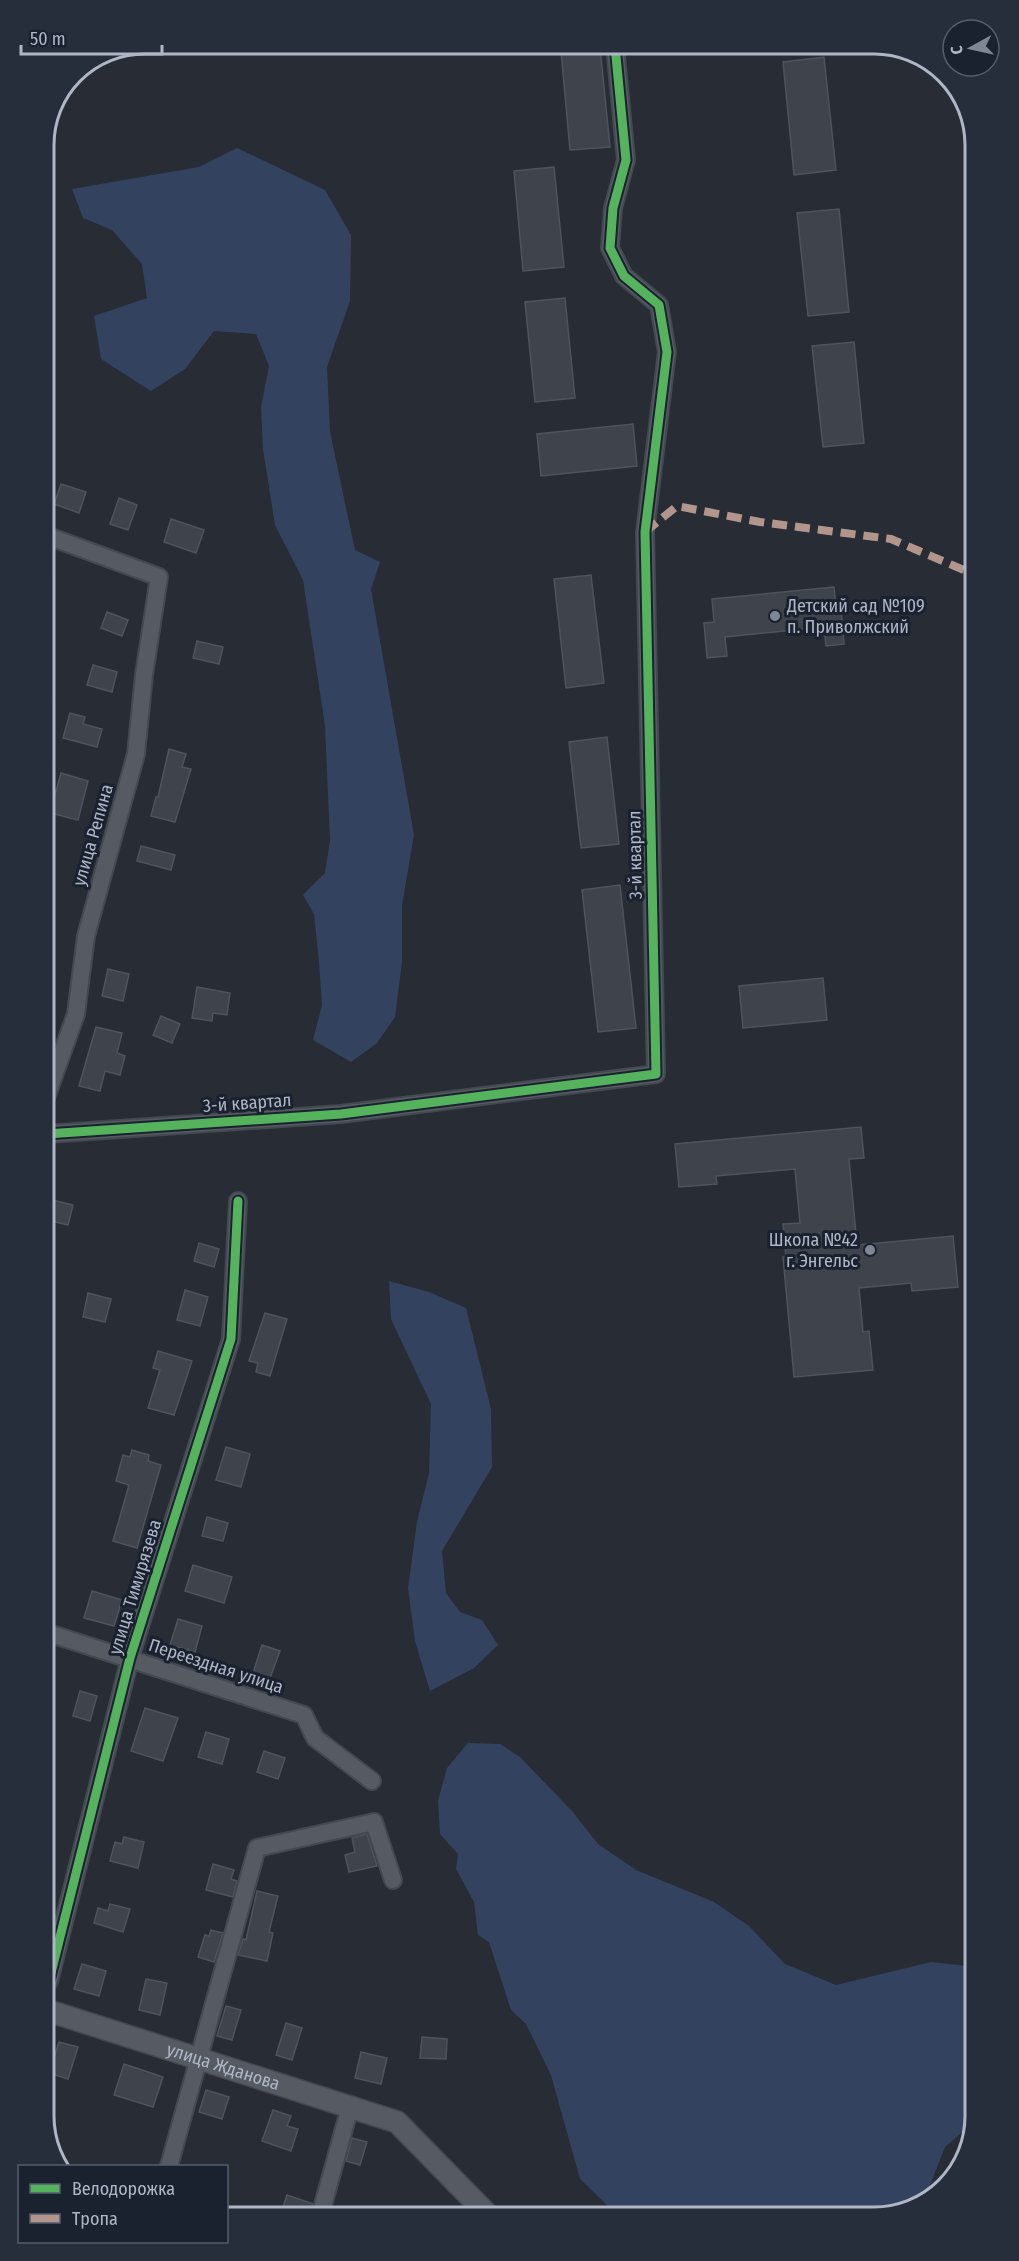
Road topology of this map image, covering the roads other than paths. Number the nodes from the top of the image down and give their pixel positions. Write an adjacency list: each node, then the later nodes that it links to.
1 (616, 54): 4 (street, 3-й квартал)
2 (54, 538): 3 (street, улица Репина)
3 (54, 1076)
4 (54, 1133)
5 (238, 1201): 7 (street, улица Тимирязева)
6 (54, 1635): 7 (street, Переездная улица)
7 (130, 1658): 8 (street, Переездная улица); 10 (street, улица Тимирязева)
8 (372, 1781)
9 (393, 1880): 12 (street)
10 (54, 1962)
11 (54, 2013): 12 (street, улица Жданова)
12 (199, 2059): 13 (street, улица Жданова); 14 (street)
13 (350, 2107): 15 (street); 16 (street, улица Жданова)
14 (168, 2165)
15 (322, 2207)
16 (480, 2207)

